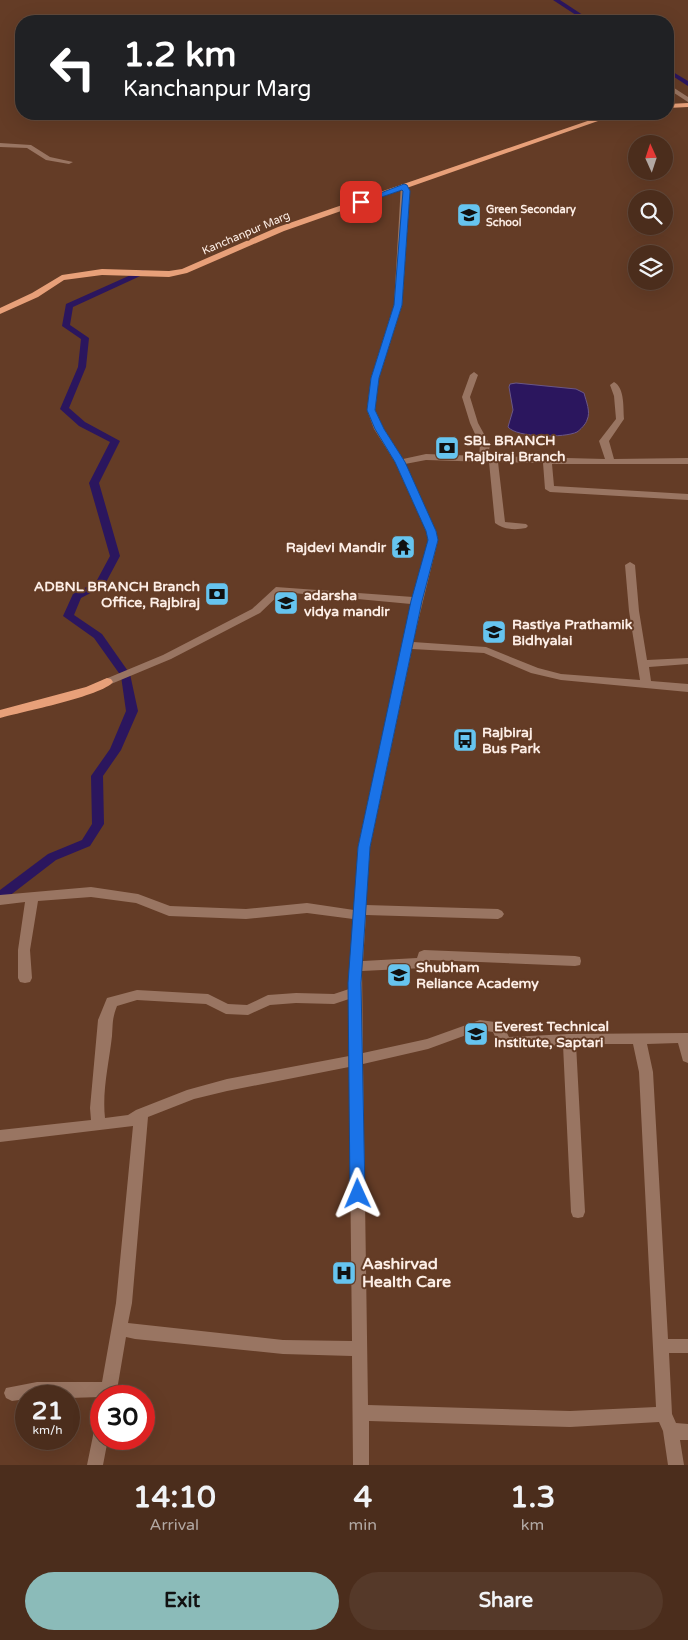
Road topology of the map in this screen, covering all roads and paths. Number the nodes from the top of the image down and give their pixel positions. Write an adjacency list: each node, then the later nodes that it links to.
1 (674, 90): 2 (street)
2 (688, 100)
3 (688, 105): 4 (main road)
4 (674, 106)
5 (596, 120): 8 (main road, Kanchanpur Marg)
6 (0, 145): 7 (street)
7 (69, 162)
8 (404, 186): 9 (main road, Kanchanpur Marg); 16 (street)
9 (0, 311)
10 (474, 375): 12 (street)
11 (614, 385): 14 (street)
12 (488, 459): 13 (street); 16 (street); 18 (street)
13 (547, 461): 14 (street); 17 (street)
14 (610, 461): 15 (street)
15 (688, 461)
16 (400, 462): 20 (street)
17 (688, 498)
18 (523, 526)
19 (630, 565): 23 (street)
20 (417, 601): 21 (street); 24 (street)
21 (407, 645): 25 (street); 30 (street)
22 (688, 661): 23 (street)
23 (643, 664): 25 (street)
24 (107, 682): 27 (main road)
25 (646, 684): 26 (street)
26 (688, 688)
27 (0, 714)
28 (32, 898): 29 (street); 30 (street); 34 (street)
29 (4, 900)
30 (360, 913): 31 (street); 33 (street)
31 (498, 914)
32 (575, 961): 33 (street)
33 (356, 966): 35 (street)
34 (25, 978)
35 (355, 992): 40 (street); 42 (street)
36 (639, 1038): 37 (street); 38 (street); 46 (street)
37 (569, 1039): 40 (street); 44 (street)
38 (688, 1039): 39 (street)
39 (688, 1057)
40 (356, 1060): 41 (street); 48 (street)
41 (141, 1114): 42 (street); 45 (street)
42 (99, 1124): 43 (street)
43 (0, 1136)
44 (578, 1212)
45 (121, 1328): 48 (street); 49 (street)
46 (660, 1346): 47 (street); 53 (street)
47 (688, 1346)
48 (360, 1348): 52 (street)
49 (110, 1385)
50 (12, 1392): 51 (street)
51 (90, 1392)
52 (361, 1413): 53 (street); 58 (street)
53 (664, 1414): 54 (street)
54 (671, 1431): 55 (street); 59 (street)
55 (688, 1432)
56 (98, 1450): 57 (street)
57 (95, 1465)
58 (361, 1465)
59 (676, 1465)

